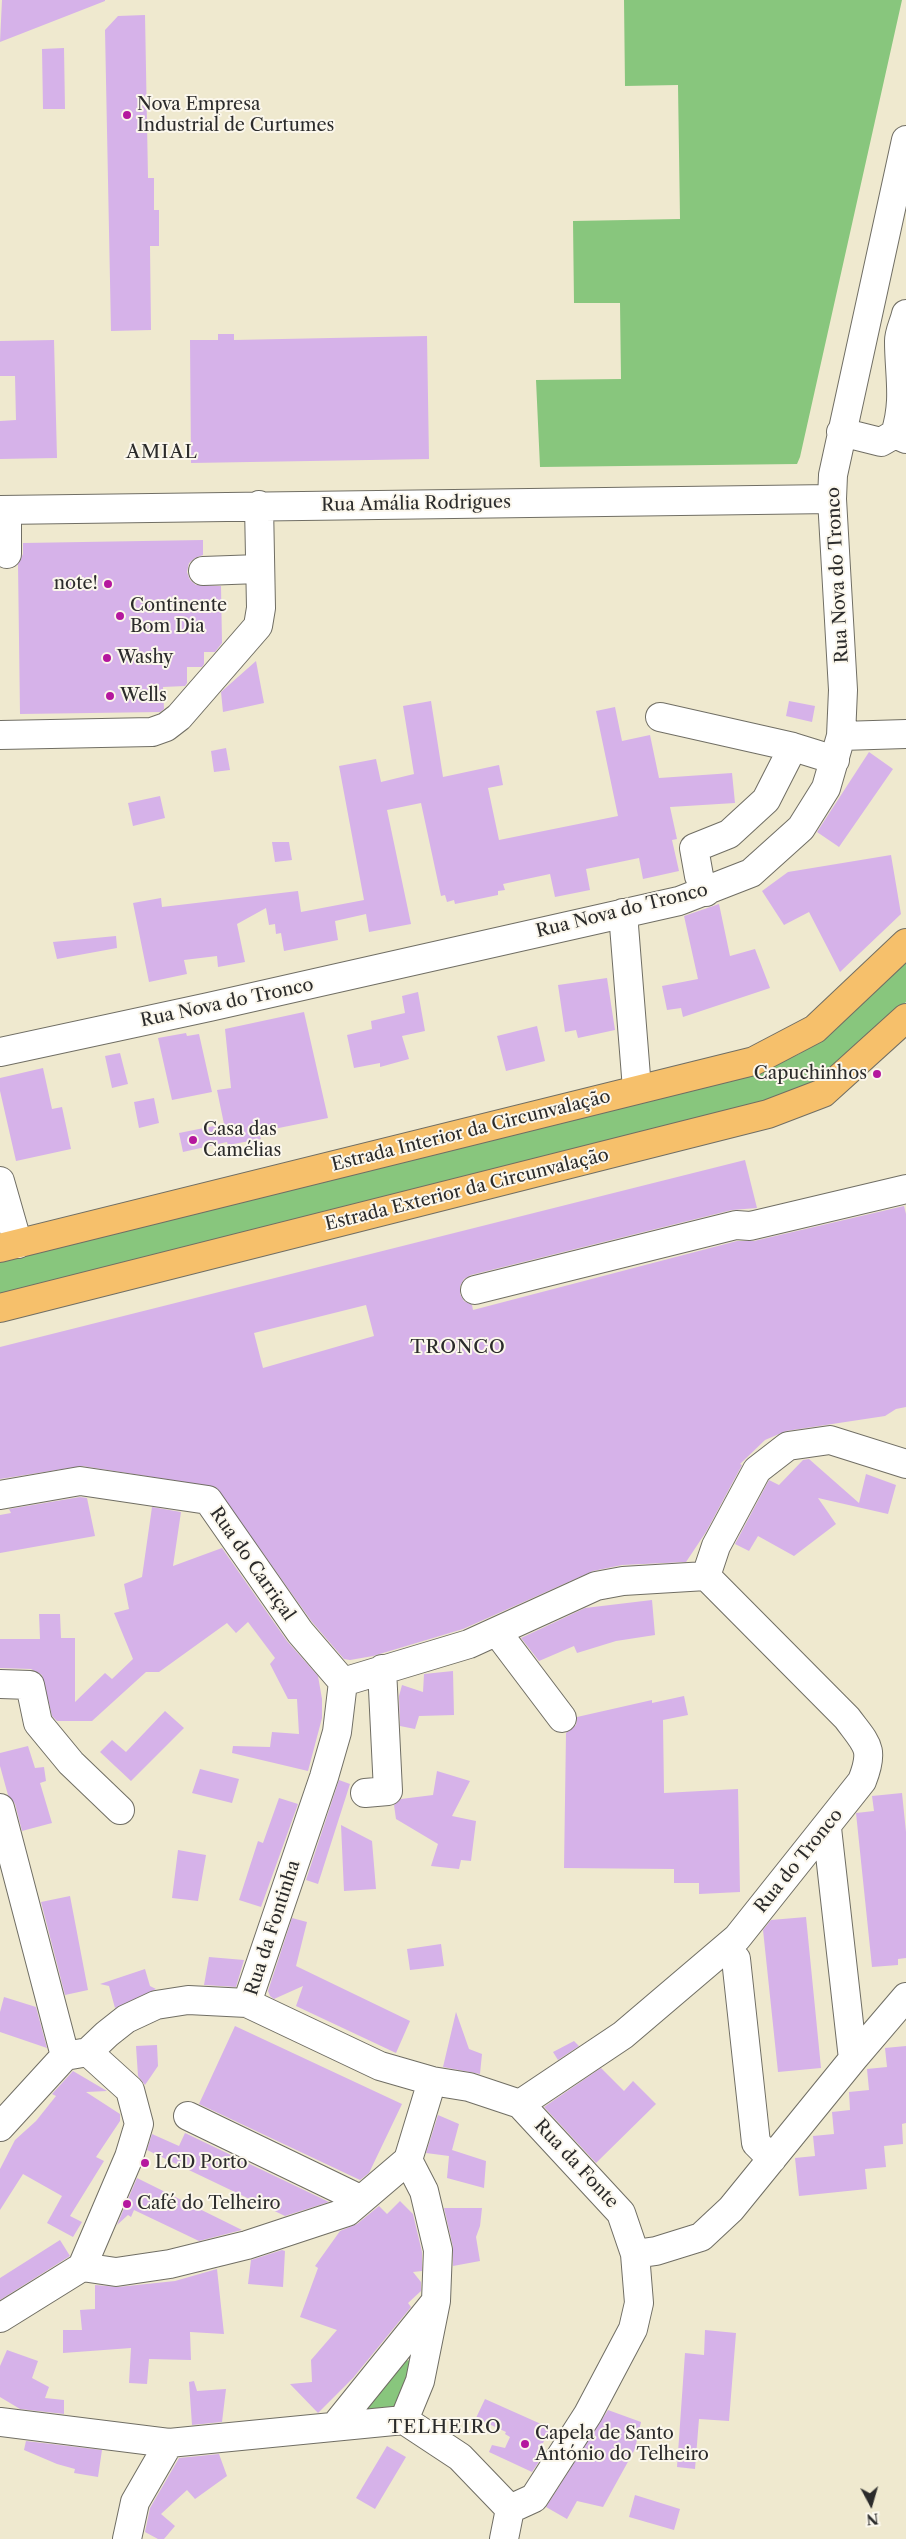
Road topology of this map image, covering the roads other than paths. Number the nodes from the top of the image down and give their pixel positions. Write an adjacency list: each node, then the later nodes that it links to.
1 (906, 140): 3 (street, Rua Nova do Tronco)
2 (906, 314): 4 (street)
3 (841, 432): 4 (street); 5 (street, Rua Nova do Tronco)
4 (901, 437)
5 (832, 499): 6 (street, Rua Amália Rodrigues); 17 (street, Rua Nova do Tronco)
6 (259, 506): 7 (street, Rua Amália Rodrigues); 9 (street)
7 (4, 510): 8 (street)
8 (7, 554)
9 (259, 569): 10 (street); 13 (street)
10 (203, 571)
11 (660, 717): 16 (street)
12 (137, 720): 13 (street)
13 (29, 734): 15 (street)
14 (906, 734): 17 (street)
15 (0, 735)
16 (792, 747): 17 (street); 18 (street)
17 (838, 748): 18 (street, Rua Nova do Tronco)
18 (706, 892): 19 (street, Rua Nova do Tronco)
19 (623, 913): 22 (street, Rua Nova do Tronco); 23 (street)
20 (906, 943): 23 (main road, Estrada Interior da Circunvalação)
21 (906, 1018): 28 (main road, Estrada Exterior da Circunvalação)
22 (0, 1052)
23 (636, 1089): 26 (main road, Estrada Interior da Circunvalação)
24 (0, 1181): 26 (street)
25 (906, 1189): 27 (street)
26 (9, 1246)
27 (475, 1290)
28 (0, 1308)
29 (906, 1464): 31 (street)
30 (0, 1495): 34 (street, Rua do Carriçal)
31 (706, 1576): 32 (street); 40 (street, Rua do Tronco)
32 (497, 1632): 33 (street); 36 (street)
33 (382, 1669): 34 (street); 37 (street)
34 (343, 1682): 43 (street, Rua da Fontinha)
35 (0, 1684): 39 (street)
36 (562, 1718)
37 (365, 1793)
38 (0, 1808): 44 (street)
39 (120, 1810)
40 (827, 1828): 45 (street); 47 (street, Rua do Tronco)
41 (736, 1959): 50 (street)
42 (906, 1997): 45 (street)
43 (247, 2003): 44 (street); 46 (street, Rua da Fontinha)
44 (77, 2054): 49 (street); 54 (street)
45 (853, 2058): 50 (street)
46 (432, 2081): 47 (street, Rua da Fonte); 51 (street)
47 (520, 2104): 53 (street, Rua da Fonte)
48 (188, 2116): 52 (street)
49 (0, 2127)
50 (772, 2159): 53 (street)
51 (408, 2160): 52 (street); 55 (street)
52 (360, 2199): 54 (street)
53 (635, 2254): 61 (street, Rua da Fonte)
54 (82, 2266): 56 (street)
55 (436, 2301): 57 (street); 59 (street)
56 (0, 2318)
57 (404, 2420): 59 (street); 61 (street)
58 (0, 2422): 60 (street)
59 (335, 2426): 60 (street)
60 (169, 2444): 62 (street)
61 (510, 2509): 63 (street)
62 (127, 2539)
63 (504, 2539)

